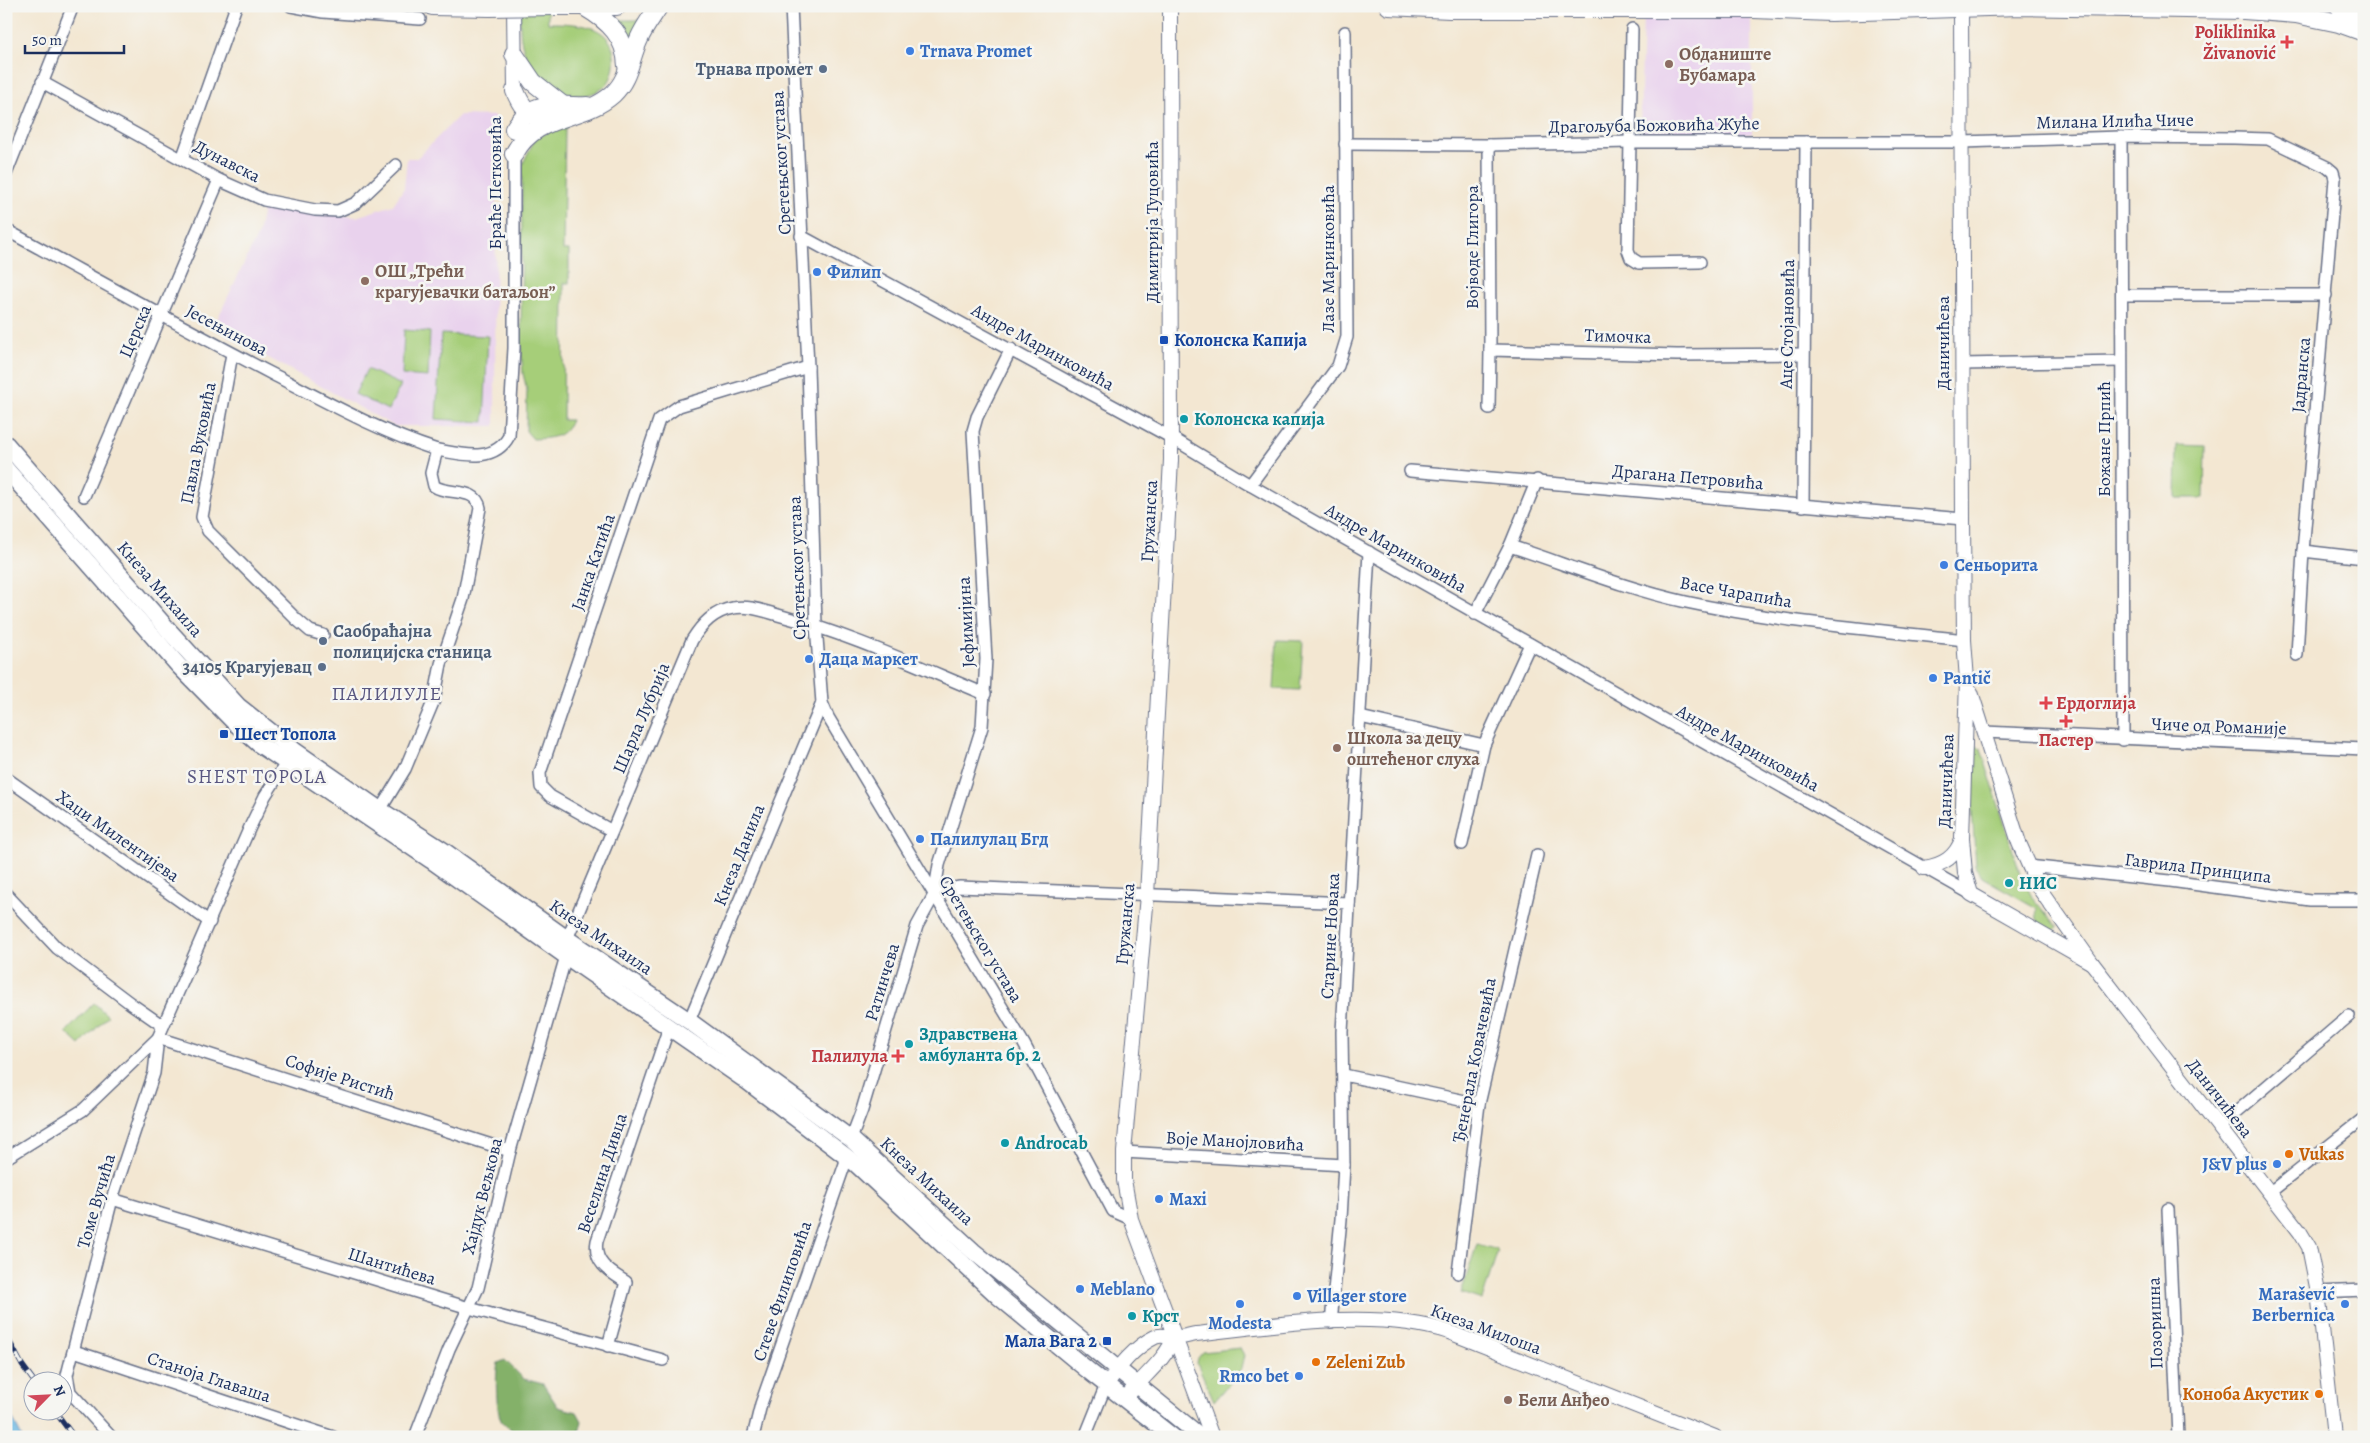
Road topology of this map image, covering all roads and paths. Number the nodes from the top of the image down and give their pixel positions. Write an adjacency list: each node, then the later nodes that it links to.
1 (73, 6): 22 (street)
2 (236, 6): 35 (street)
3 (291, 6): 15 (street)
4 (514, 6): 20 (street, Браће Петковића)
5 (555, 6): 12 (main road, bridge); 13 (main road)
6 (617, 6): 13 (main road)
7 (659, 6): 21 (main road)
8 (791, 6): 40 (street, Сретењског устава)
9 (1170, 6): 53 (street, Димитрија Туцовића)
10 (1389, 6): 14 (main road)
11 (2339, 6): 16 (main road)
12 (490, 7): 15 (main road)
13 (585, 7): 21 (main road)
14 (1961, 8): 19 (main road); 31 (street, Даничићева)
15 (426, 13)
16 (2364, 14)
17 (1632, 29): 29 (street)
18 (1345, 32): 32 (street, Лазе Маринковића)
19 (2364, 32)
20 (514, 54): 23 (street, Браће Петковића); 24 (main road)
21 (627, 74): 24 (main road)
22 (42, 82): 35 (street, Дунавска); 37 (street)
23 (514, 91): 25 (main road); 26 (street, Браће Петковића)
24 (561, 111): 25 (main road); 34 (main road)
25 (528, 112): 26 (main road)
26 (514, 129): 34 (street, Браће Петковића)
27 (2121, 137): 28 (street, Милана Илића Чиче); 31 (street, Милана Илића Чиче); 42 (street, Божане Прпић)
28 (2268, 138): 43 (street, Јадранска)
29 (1630, 142): 30 (street, Драгољуба Божовића Жуће); 33 (street, Драгољуба Божовића Жуће); 41 (street)
30 (1806, 142): 31 (street, Драгољуба Божовића Жуће); 48 (street, Аце Стојановића)
31 (1962, 142): 50 (street, Даничићева)
32 (1345, 144): 33 (street, Драгољуба Божовића Жуће); 59 (street, Лазе Маринковића)
33 (1489, 145): 46 (street, Војводе Глигора)
34 (514, 154): 55 (street, Браће Петковића)
35 (182, 159): 38 (street, Дунавска)
36 (396, 165): 38 (street, Дунавска)
37 (6, 174)
38 (218, 180): 44 (street, Церска)
39 (6, 230): 44 (street, Јесењинова)
40 (801, 236): 45 (street, Андре Маринковића); 51 (street, Сретењског устава)
41 (1700, 262)
42 (2122, 295): 43 (street); 49 (street, Божане Прпић)
43 (2326, 295): 64 (street, Јадранска)
44 (161, 314): 47 (street, Јесењинова); 60 (street, Церска)
45 (1011, 349): 53 (street, Андре Маринковића); 74 (street, Јефимијина)
46 (1490, 350): 48 (street, Тимочка); 52 (street)
47 (232, 354): 55 (street, Јесењинова); 69 (street, Павла Вуковића)
48 (1804, 354): 61 (street, Аце Стојановића)
49 (2121, 361): 50 (street); 79 (street, Божане Прпић)
50 (1962, 364): 62 (street, Даничићева)
51 (808, 367): 68 (street, Сретењског устава); 85 (street, Јанка Катића)
52 (1489, 408)
53 (1172, 438): 59 (street, Андре Маринковића); 94 (street, Гружанска)
54 (6, 444): 82 (main road, Кнеза Михаила)
55 (437, 450): 84 (street)
56 (6, 469): 82 (main road, Кнеза Михаила)
57 (1410, 471): 58 (street, Драгана Петровића)
58 (1537, 480): 61 (street, Драгана Петровића); 63 (street)
59 (1250, 485): 65 (street, Андре Маринковића)
60 (84, 496)
61 (1803, 506): 62 (street, Драгана Петровића)
62 (1963, 519): 70 (street, Даничићева)
63 (1510, 546): 67 (street); 70 (street, Васе Чарапића)
64 (2303, 551): 66 (street); 72 (street, Јадранска)
65 (1369, 552): 67 (street, Андре Маринковића); 76 (street, Старине Новака)
66 (2364, 558)
67 (1475, 614): 71 (street, Андре Маринковића)
68 (816, 625): 74 (street, Шарла Лубрија); 75 (street, Сретењског устава); 85 (street, Шарла Лубрија)
69 (323, 635)
70 (1964, 640): 73 (street, Даничићева)
71 (1530, 644): 80 (street); 90 (street, Андре Маринковића)
72 (2297, 655)
73 (1967, 680): 77 (street, Даничићева); 78 (street, Даничићева)
74 (985, 694): 93 (street, Јефимијина)
75 (822, 703): 93 (street, Сретењског устава); 104 (street, Кнеза Данила)
76 (1360, 717): 80 (street); 96 (street, Старине Новака)
77 (1966, 731): 78 (street); 86 (street, Даничићева)
78 (1984, 732): 79 (street, Чиче од Романије); 89 (street, Даничићева)
79 (2124, 740): 81 (street, Чиче од Романије)
80 (1484, 745): 87 (street)
81 (2364, 750)
82 (291, 757): 84 (main road, Кнеза Михаила); 98 (street, Томе Вучића); 101 (main road, Кнеза Михаила)
83 (6, 778): 98 (street, Хаџи Милентијева)
84 (380, 810): 99 (main road, Кнеза Михаила)
85 (612, 831): 99 (street, Шарла Лубрија)
86 (1962, 838): 90 (street); 92 (street, Даничићева)
87 (1462, 844)
88 (1537, 855): 111 (street, Ђенерала Ковачевића)
89 (2028, 866): 95 (street, Гаврила Принципа); 97 (street, Даничићева)
90 (1924, 868): 92 (street, Андре Маринковића)
91 (6, 894): 105 (street)
92 (1971, 894): 100 (street, Даничићева)
93 (934, 895): 94 (street); 114 (street, Ратинчева); 123 (street, Сретењског устава)
94 (1147, 895): 96 (street); 116 (street, Гружанска)
95 (2364, 900)
96 (1349, 904): 110 (street, Старине Новака)
97 (2059, 916): 100 (street); 102 (street, Даничићева)
98 (210, 922): 105 (street, Томе Вучића)
99 (567, 939): 104 (main road, Кнеза Михаила)
100 (2049, 940): 102 (street, Даничићева)
101 (566, 956): 106 (main road, Кнеза Михаила); 115 (street, Хајдук Вељкова)
102 (2092, 963): 113 (street, Даничићева)
103 (2350, 1016): 113 (street)
104 (689, 1021): 114 (main road, Кнеза Михаила)
105 (164, 1026): 107 (street, Томе Вучића)
106 (669, 1027): 118 (main road, Кнеза Михаила); 130 (street, Веселина Дивца)
107 (158, 1038): 108 (street, Томе Вучића); 109 (street, Томе Вучића); 115 (street, Софије Ристић)
108 (132, 1065): 109 (street); 117 (street, Томе Вучића)
109 (154, 1074): 121 (street, Томе Вучића)
110 (1344, 1075): 111 (street); 119 (street, Старине Новака)
111 (1479, 1104): 124 (street, Ђенерала Ковачевића)
112 (2364, 1118): 120 (street)
113 (2218, 1127): 120 (street, Даничићева)
114 (851, 1138): 133 (main road, Кнеза Михаила)
115 (510, 1151): 127 (street, Хајдук Вељкова)
116 (1124, 1152): 119 (street, Воје Манојловића); 123 (street, Гружанска)
117 (6, 1158)
118 (847, 1158): 135 (main road, Кнеза Михаила); 140 (street, Стеве Филиповића)
119 (1344, 1165): 128 (street, Старине Новака)
120 (2269, 1193): 126 (street, Даничићева)
121 (112, 1200): 127 (street, Шантићева); 131 (street, Томе Вучића)
122 (2168, 1209): 146 (street, Позоришна)
123 (1131, 1219): 129 (street, Гружанска)
124 (1458, 1273)
125 (2364, 1290): 126 (street)
126 (2318, 1292): 147 (street, Даничићева)
127 (469, 1308): 130 (street, Шантићева); 139 (street, Хајдук Вељкова)
128 (1331, 1322): 129 (street, Кнеза Милоша); 145 (street, Кнеза Милоша)
129 (1174, 1337): 133 (street); 134 (street); 144 (street, Гружанска)
130 (608, 1346): 132 (street, Шантићева)
131 (74, 1351): 137 (street, Томе Вучића); 138 (street, Станоја Главаша)
132 (663, 1360)
133 (1118, 1369): 134 (main road, Кнеза Михаила); 135 (street)
134 (1136, 1384): 136 (street); 143 (main road, Кнеза Михаила)
135 (1106, 1385): 136 (main road, Кнеза Михаила); 141 (street)
136 (1125, 1399): 142 (main road, Кнеза Михаила)
137 (111, 1437)
138 (333, 1437)
139 (415, 1437)
140 (753, 1437)
141 (1085, 1437)
142 (1173, 1437)
143 (1201, 1437)
144 (1212, 1437)
145 (1715, 1437)
146 (2178, 1437)
147 (2334, 1437)

